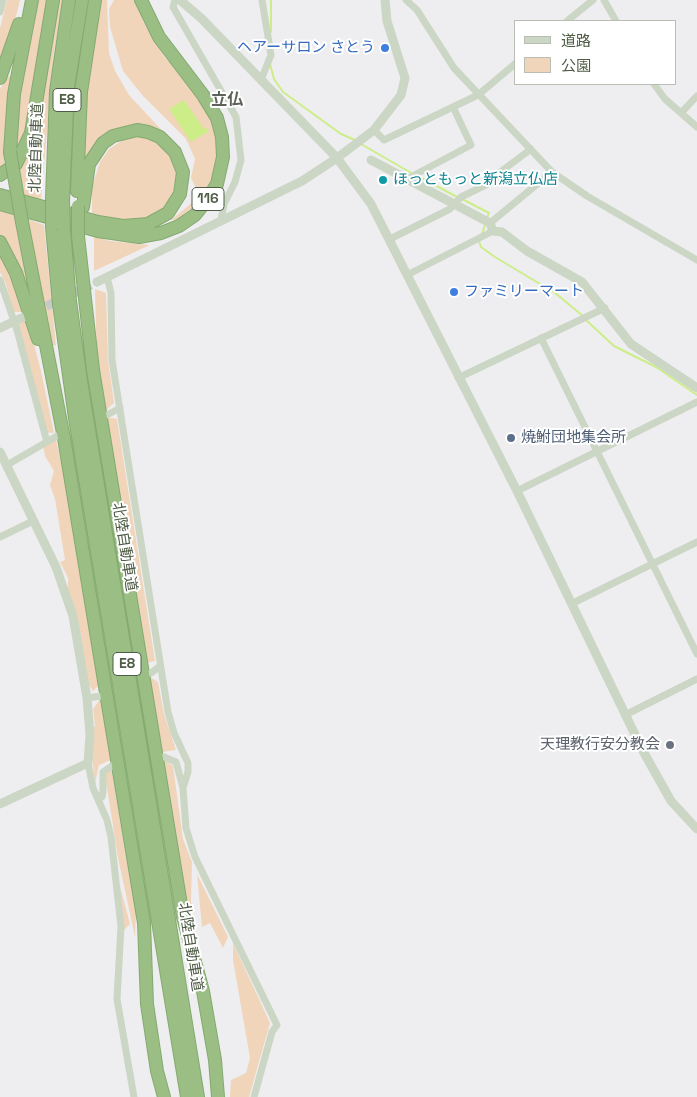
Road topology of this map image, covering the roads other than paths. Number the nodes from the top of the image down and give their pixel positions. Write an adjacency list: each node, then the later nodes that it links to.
1 (3, 0): 16 (street)
2 (25, 0): 20 (highway)
3 (32, 0): 60 (highway, bridge)
4 (53, 0): 33 (highway)
5 (69, 0): 36 (highway, 北陸自動車道 / E8)
6 (82, 0): 36 (highway, 北陸自動車道 / E8)
7 (95, 0): 39 (highway)
8 (141, 0): 37 (highway, 116)
9 (175, 0): 40 (street)
10 (180, 0): 21 (street)
11 (262, 0): 21 (street)
12 (385, 0): 28 (street)
13 (406, 0): 23 (street)
14 (593, 0): 17 (street)
15 (604, 0): 18 (street)
16 (0, 12)
17 (568, 20)
18 (615, 20)
19 (514, 64): 23 (street)
20 (0, 78)
21 (261, 80): 30 (street)
22 (655, 85): 26 (street)
23 (478, 95): 25 (street); 29 (street)
24 (697, 96): 26 (street)
25 (453, 107): 28 (street); 34 (street)
26 (681, 113): 27 (street)
27 (697, 127)
28 (374, 130): 30 (street)
29 (531, 149): 32 (street); 38 (street)
30 (337, 158): 40 (street); 43 (street)
31 (371, 160): 34 (street)
32 (552, 172): 41 (street); 45 (street)
33 (0, 175)
34 (407, 179): 38 (street)
35 (0, 195): 39 (highway)
36 (57, 199): 42 (highway, 北陸自動車道 / E8, bridge)
37 (0, 204)
38 (454, 204): 41 (street); 43 (street)
39 (80, 206): 89 (highway, bridge)
40 (221, 220): 47 (street)
41 (492, 227): 46 (street); 50 (street)
42 (58, 228): 87 (highway, 北陸自動車道 / E8); 88 (highway, 北陸自動車道 / E8)
43 (390, 240): 46 (street)
44 (0, 242): 60 (highway)
45 (697, 260)
46 (408, 274): 55 (street)
47 (107, 277): 49 (street); 58 (street)
48 (0, 280): 52 (street)
49 (97, 282)
50 (605, 308): 54 (street); 56 (street)
51 (26, 316): 52 (street)
52 (13, 322): 53 (street); 61 (street)
53 (0, 328)
54 (541, 338): 55 (street); 63 (street)
55 (458, 378): 65 (street)
56 (697, 388)
57 (697, 402): 63 (street)
58 (120, 408): 59 (street); 72 (street)
59 (107, 415)
60 (60, 437): 61 (street); 86 (highway)
61 (47, 442): 64 (street)
62 (0, 452): 64 (street)
63 (597, 452): 65 (street); 69 (street)
64 (7, 465): 66 (street)
65 (517, 491): 70 (street)
66 (33, 520): 67 (street); 76 (street)
67 (0, 537)
68 (697, 542): 69 (street)
69 (653, 564): 70 (street); 71 (street)
70 (572, 603): 77 (street)
71 (697, 654)
72 (160, 666): 73 (street); 81 (street)
73 (151, 672)
74 (697, 679): 77 (street)
75 (102, 696): 76 (street)
76 (87, 698): 79 (street)
77 (627, 714): 84 (street)
78 (164, 757): 81 (street)
79 (88, 763): 82 (street); 83 (street)
80 (112, 765): 82 (street)
81 (183, 788): 90 (street)
82 (98, 800): 85 (street)
83 (0, 804)
84 (697, 829)
85 (134, 1097)
86 (164, 1097)
87 (187, 1097)
88 (198, 1097)
89 (218, 1097)
90 (254, 1097)

